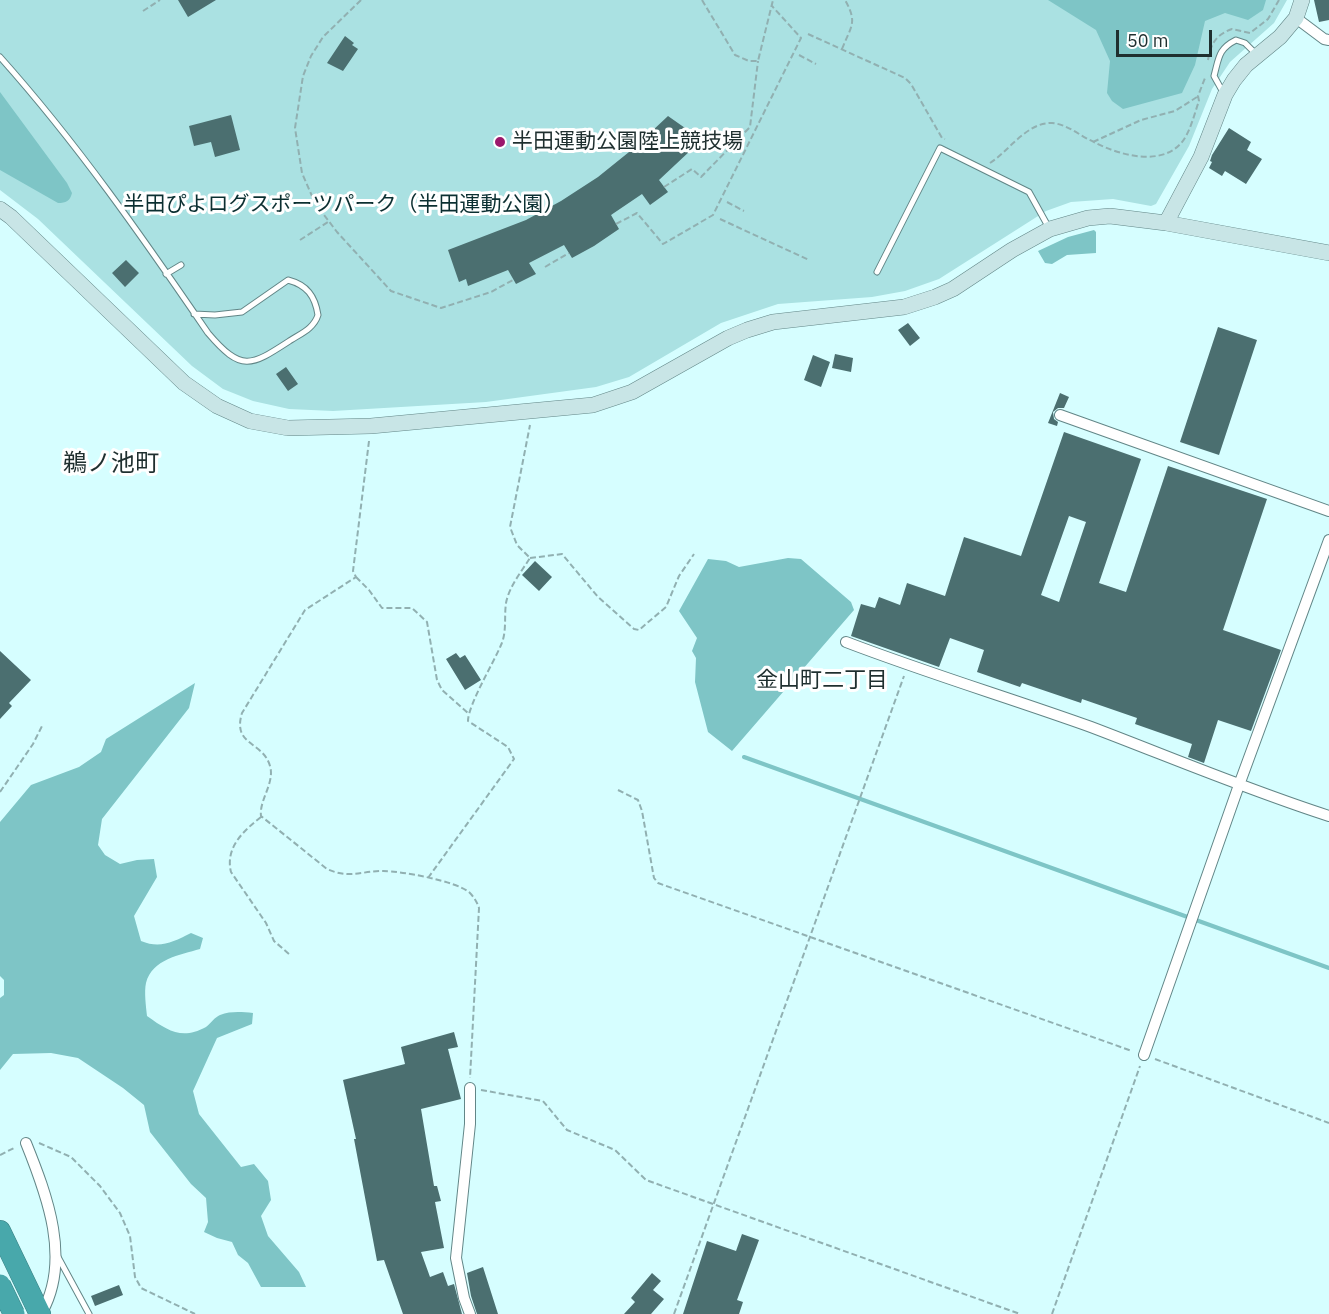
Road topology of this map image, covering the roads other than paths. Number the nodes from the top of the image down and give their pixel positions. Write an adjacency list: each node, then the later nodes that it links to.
1 (1302, 0): 2 (street)
2 (1296, 18): 3 (street); 4 (street)
3 (1329, 40)
4 (1258, 56): 6 (street); 6 (lane)
5 (0, 57): 13 (lane)
6 (1225, 95): 8 (street)
7 (0, 209): 9 (street)
8 (1166, 223): 9 (street); 10 (street)
9 (1050, 230): 12 (lane)
10 (1329, 253)
11 (181, 265): 13 (lane)
12 (877, 272)
13 (166, 274): 14 (lane)
14 (194, 314): 14 (lane)
15 (1060, 415): 16 (street)
16 (1329, 511)
17 (1329, 540): 19 (street)
18 (846, 642): 19 (street)
19 (1239, 785): 20 (street); 21 (street)
20 (1329, 816)
21 (1144, 1055)
22 (470, 1088): 32 (street)
23 (26, 1143): 25 (street)
24 (0, 1231): 28 (highway)
25 (54, 1251): 28 (street); 31 (lane)
26 (0, 1285): 30 (highway, bridge)
27 (0, 1305): 28 (street)
28 (31, 1311): 29 (street)
29 (8, 1314)
30 (14, 1314)
31 (89, 1314)
32 (470, 1314)

